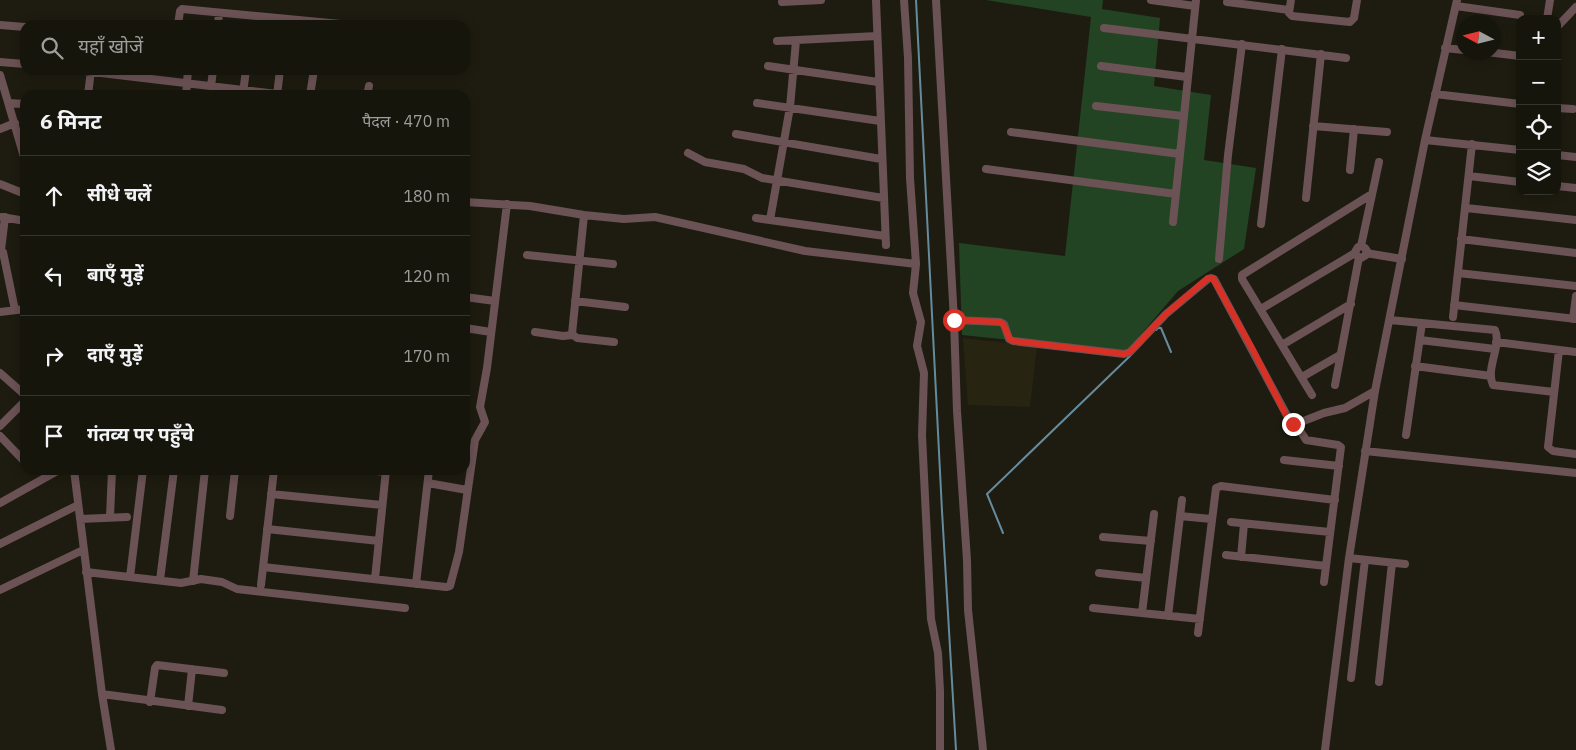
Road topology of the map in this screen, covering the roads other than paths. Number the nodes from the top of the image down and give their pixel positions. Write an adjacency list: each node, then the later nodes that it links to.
1 (820, 0): 9 (street)
2 (876, 0): 27 (street)
3 (904, 0): 129 (street)
4 (936, 0): 145 (street)
5 (1151, 0): 11 (street)
6 (1291, 0): 14 (street)
7 (1357, 0): 14 (street)
8 (1550, 0): 17 (street)
9 (782, 2)
10 (1227, 2): 14 (street)
11 (1196, 3): 28 (street)
12 (1457, 3): 16 (street); 32 (street)
13 (1576, 7): 23 (street)
14 (1289, 10)
15 (219, 13): 18 (street); 19 (street); 20 (street)
16 (1520, 15)
17 (1547, 15)
18 (252, 16): 21 (street); 22 (street)
19 (179, 20)
20 (218, 20)
21 (252, 20)
22 (275, 20)
23 (1561, 23)
24 (0, 25): 25 (street)
25 (20, 27)
26 (1104, 28): 28 (street)
27 (877, 36): 30 (street); 53 (street)
28 (1191, 38): 31 (street); 52 (street)
29 (777, 41): 30 (street)
30 (796, 41): 43 (street)
31 (1242, 44): 33 (street); 126 (street)
32 (1446, 48): 34 (street); 65 (street)
33 (1282, 49): 35 (street); 117 (street)
34 (1456, 49)
35 (1321, 54): 38 (street); 77 (street)
36 (1501, 54): 37 (street)
37 (1516, 56)
38 (1346, 58)
39 (0, 62): 40 (street)
40 (20, 64)
41 (768, 66): 43 (street)
42 (1101, 66): 52 (street)
43 (793, 70): 53 (street); 71 (street)
44 (0, 75): 66 (street)
45 (90, 75): 57 (street)
46 (123, 75): 54 (street)
47 (188, 75): 54 (street)
48 (212, 75): 55 (street)
49 (245, 75): 61 (street)
50 (279, 75): 62 (street)
51 (313, 75): 63 (street)
52 (1187, 77): 74 (street)
53 (878, 82): 75 (street)
54 (187, 83): 55 (street); 58 (street)
55 (211, 86): 59 (street); 60 (street)
56 (369, 86): 64 (street)
57 (89, 90)
58 (186, 90)
59 (211, 90)
60 (229, 90)
61 (243, 90)
62 (278, 90)
63 (311, 90)
64 (368, 90)
65 (1436, 94): 69 (street); 84 (street)
66 (6, 100): 67 (street); 76 (street)
67 (20, 103)
68 (757, 103): 71 (street)
69 (1516, 104)
70 (1096, 106): 74 (street)
71 (790, 107): 75 (street); 85 (street)
72 (1561, 108): 73 (street)
73 (1573, 110)
74 (1183, 116): 89 (street)
75 (880, 121): 92 (street)
76 (15, 123): 78 (street); 83 (street)
77 (1313, 126): 79 (street); 106 (street)
78 (0, 129)
79 (1354, 129): 81 (street); 95 (street)
80 (1011, 132): 89 (street)
81 (1387, 132)
82 (736, 134): 85 (street)
83 (20, 135)
84 (1426, 140): 86 (street); 125 (street)
85 (784, 142): 92 (street); 97 (street)
86 (1472, 144): 87 (street); 96 (street)
87 (1516, 150)
88 (688, 153): 97 (street)
89 (1180, 154): 103 (street)
90 (1561, 155): 91 (street)
91 (1576, 157)
92 (881, 159): 105 (street)
93 (1379, 162): 104 (street)
94 (986, 169): 103 (street)
95 (1350, 170)
96 (1469, 176): 98 (street); 109 (street)
97 (777, 180): 105 (street); 114 (street)
98 (1516, 182)
99 (0, 184): 102 (street)
100 (1561, 186): 101 (street)
101 (1576, 188)
102 (20, 192)
103 (1176, 194): 116 (street)
104 (1372, 194): 124 (street); 141 (street)
105 (883, 198): 118 (street)
106 (1306, 198)
107 (470, 202): 108 (street)
108 (507, 204): 110 (street); 134 (street)
109 (1466, 208): 115 (street); 119 (street)
110 (584, 215): 127 (street); 129 (street)
111 (2, 217): 113 (street); 121 (street)
112 (756, 218): 114 (street)
113 (20, 220)
114 (770, 220): 118 (street)
115 (1576, 220)
116 (1173, 222)
117 (1262, 224)
118 (885, 236): 120 (street)
119 (1461, 239): 122 (street); 130 (street)
120 (886, 245)
121 (0, 250): 140 (street)
122 (1576, 253)
123 (527, 255): 127 (street)
124 (1360, 255): 125 (street); 136 (street); 141 (street)
125 (1402, 258): 146 (street)
126 (1219, 259)
127 (579, 260): 128 (street); 135 (street)
128 (613, 264)
129 (916, 264): 249 (street)
130 (1458, 273): 131 (street); 137 (street)
131 (1576, 286)
132 (1576, 296): 144 (street)
133 (470, 298): 134 (street)
134 (495, 301): 149 (street)
135 (575, 301): 138 (street); 151 (street)
136 (1351, 304): 154 (street); 158 (street)
137 (1454, 305): 143 (street); 144 (street)
138 (625, 307)
139 (20, 309): 140 (street)
140 (15, 310): 142 (street)
141 (1261, 310): 154 (street)
142 (0, 312)
143 (1453, 318)
144 (1574, 319)
145 (954, 320): 169 (street); 250 (street)
146 (1390, 320): 147 (street); 165 (street)
147 (1422, 323): 152 (street); 155 (street)
148 (470, 329): 149 (street)
149 (491, 332): 178 (street)
150 (535, 332): 151 (street)
151 (573, 335): 153 (street)
152 (1420, 340): 155 (street); 159 (street)
153 (614, 342)
154 (1282, 345): 162 (street)
155 (1495, 346): 156 (street); 161 (street)
156 (1558, 350): 157 (street); 166 (street)
157 (1576, 352)
158 (1340, 355): 162 (street); 163 (street)
159 (1415, 366): 161 (street); 171 (street)
160 (0, 373): 164 (street)
161 (1491, 376): 166 (street)
162 (1302, 377): 167 (street)
163 (1334, 385)
164 (20, 391)
165 (1375, 391): 169 (street); 173 (street)
166 (1554, 392): 174 (street)
167 (1312, 395)
168 (20, 406): 170 (street)
169 (1296, 424): 177 (street)
170 (0, 426)
171 (1406, 435)
172 (0, 437): 175 (street)
173 (1365, 450): 179 (street); 217 (street)
174 (1576, 454)
175 (20, 457)
176 (1284, 460): 177 (street)
177 (1339, 466): 195 (street)
178 (470, 471)
179 (1576, 474)
180 (50, 475): 196 (street)
181 (75, 475): 197 (street)
182 (112, 475): 202 (street)
183 (143, 475): 225 (street)
184 (173, 475): 228 (street)
185 (204, 475): 229 (street)
186 (234, 475): 200 (street)
187 (273, 475): 193 (street)
188 (386, 475): 198 (street)
189 (429, 475): 191 (street)
190 (469, 475): 192 (street)
191 (428, 483): 192 (street); 231 (street)
192 (467, 490): 231 (street)
193 (271, 494): 198 (street); 208 (street)
194 (1182, 500): 201 (street)
195 (1335, 500): 205 (street); 209 (street)
196 (0, 503)
197 (78, 505): 204 (street); 213 (street)
198 (382, 506): 211 (street)
199 (1154, 514): 212 (street)
200 (230, 516)
201 (1180, 516): 205 (street); 237 (street)
202 (110, 517): 203 (street); 204 (street)
203 (127, 517)
204 (80, 519): 214 (street)
205 (1212, 519): 238 (street)
206 (1231, 522): 207 (street)
207 (1244, 524): 209 (street); 216 (street)
208 (267, 529): 211 (street); 222 (street)
209 (1330, 532): 221 (street)
210 (1103, 536): 212 (street)
211 (379, 541): 227 (street)
212 (1150, 541): 226 (street)
213 (0, 544)
214 (83, 550): 223 (street); 233 (street)
215 (1226, 555): 216 (street)
216 (1241, 557): 221 (street)
217 (1349, 558): 218 (street); 251 (street)
218 (1365, 560): 219 (street); 242 (street)
219 (1392, 563): 220 (street); 243 (street)
220 (1404, 564)
221 (1326, 566): 230 (street)
222 (262, 567): 227 (street); 232 (street)
223 (86, 572): 225 (street); 244 (street)
224 (1099, 573): 226 (street)
225 (130, 577): 228 (street)
226 (1146, 578): 236 (street)
227 (375, 579): 231 (street)
228 (160, 580): 229 (street)
229 (193, 581): 234 (street)
230 (1324, 582)
231 (416, 584)
232 (261, 585)
233 (0, 590)
234 (405, 608)
235 (1093, 608): 236 (street)
236 (1142, 613): 237 (street)
237 (1168, 616): 238 (street)
238 (1200, 620): 239 (street)
239 (1198, 633)
240 (192, 669): 241 (street); 245 (street); 246 (street)
241 (224, 673)
242 (1351, 678)
243 (1379, 682)
244 (102, 694): 245 (street); 248 (street)
245 (150, 702): 246 (street)
246 (188, 706): 247 (street)
247 (222, 710)
248 (111, 750)
249 (940, 750)
250 (983, 750)
251 (1324, 750)

